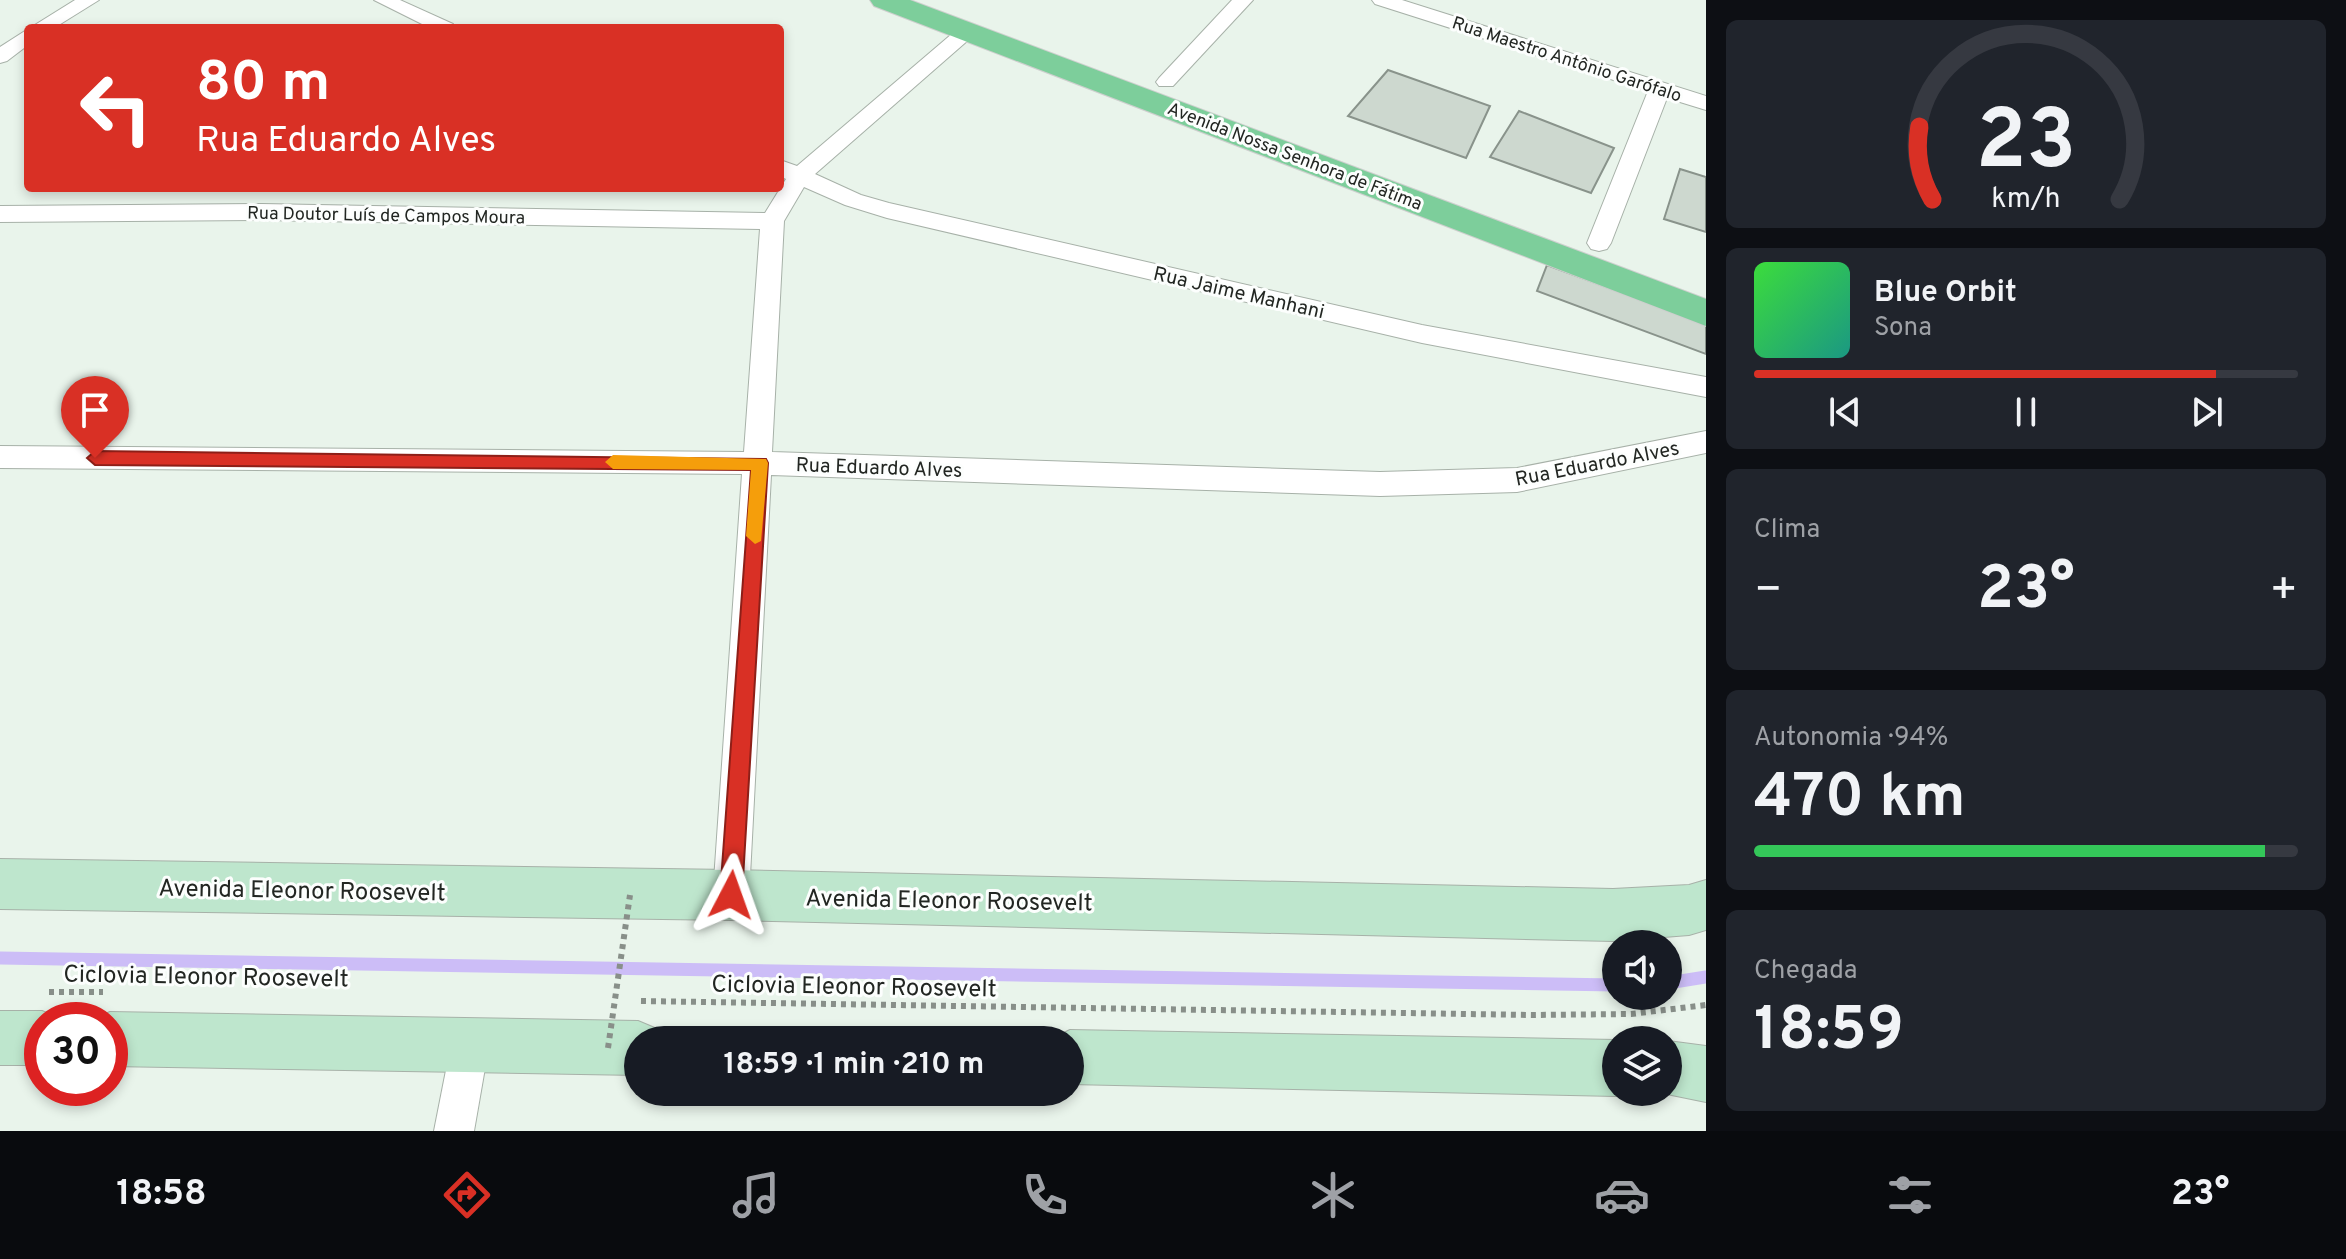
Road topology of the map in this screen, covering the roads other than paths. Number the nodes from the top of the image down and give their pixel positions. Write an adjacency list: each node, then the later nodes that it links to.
1 (89, 0): 7 (street)
2 (384, 0): 8 (street)
3 (884, 0): 9 (main road, Avenida Nossa Senhora de Fátima)
4 (949, 0): 12 (main road, Avenida Nossa Senhora de Fátima)
5 (1243, 0): 12 (street)
6 (1382, 0): 13 (street, Rua Maestro Antônio Garófalo)
7 (47, 24)
8 (437, 24)
9 (967, 31): 15 (street); 21 (main road, Avenida Nossa Senhora de Fátima)
10 (15, 37): 11 (street)
11 (0, 57)
12 (1166, 82): 19 (main road, Avenida Nossa Senhora de Fátima)
13 (1660, 88): 14 (street, Rua Maestro Antônio Garófalo); 19 (street)
14 (1706, 103)
15 (790, 171): 22 (street, Rua Jaime Manhani)
16 (782, 192): 18 (street)
17 (0, 214): 18 (street, Rua Doutor Luís de Campos Moura)
18 (772, 221): 25 (street)
19 (1599, 243): 20 (main road, Avenida Nossa Senhora de Fátima)
20 (1706, 282)
21 (1706, 313)
22 (1706, 387)
23 (1706, 442): 25 (street, Rua Eduardo Alves)
24 (0, 457): 25 (street, Rua Eduardo Alves)
25 (760, 463): 27 (street)
26 (0, 884): 27 (street, Avenida Eleonor Roosevelt)
27 (731, 895): 28 (street, Avenida Eleonor Roosevelt)
28 (1706, 905)
29 (128, 1017): 33 (street)
30 (622, 1020): 33 (street)
31 (24, 1023): 32 (street)
32 (0, 1038)
33 (470, 1045): 38 (street)
34 (1084, 1057): 35 (street)
35 (1602, 1068)
36 (1682, 1071): 37 (street)
37 (1706, 1074)
38 (454, 1131)

